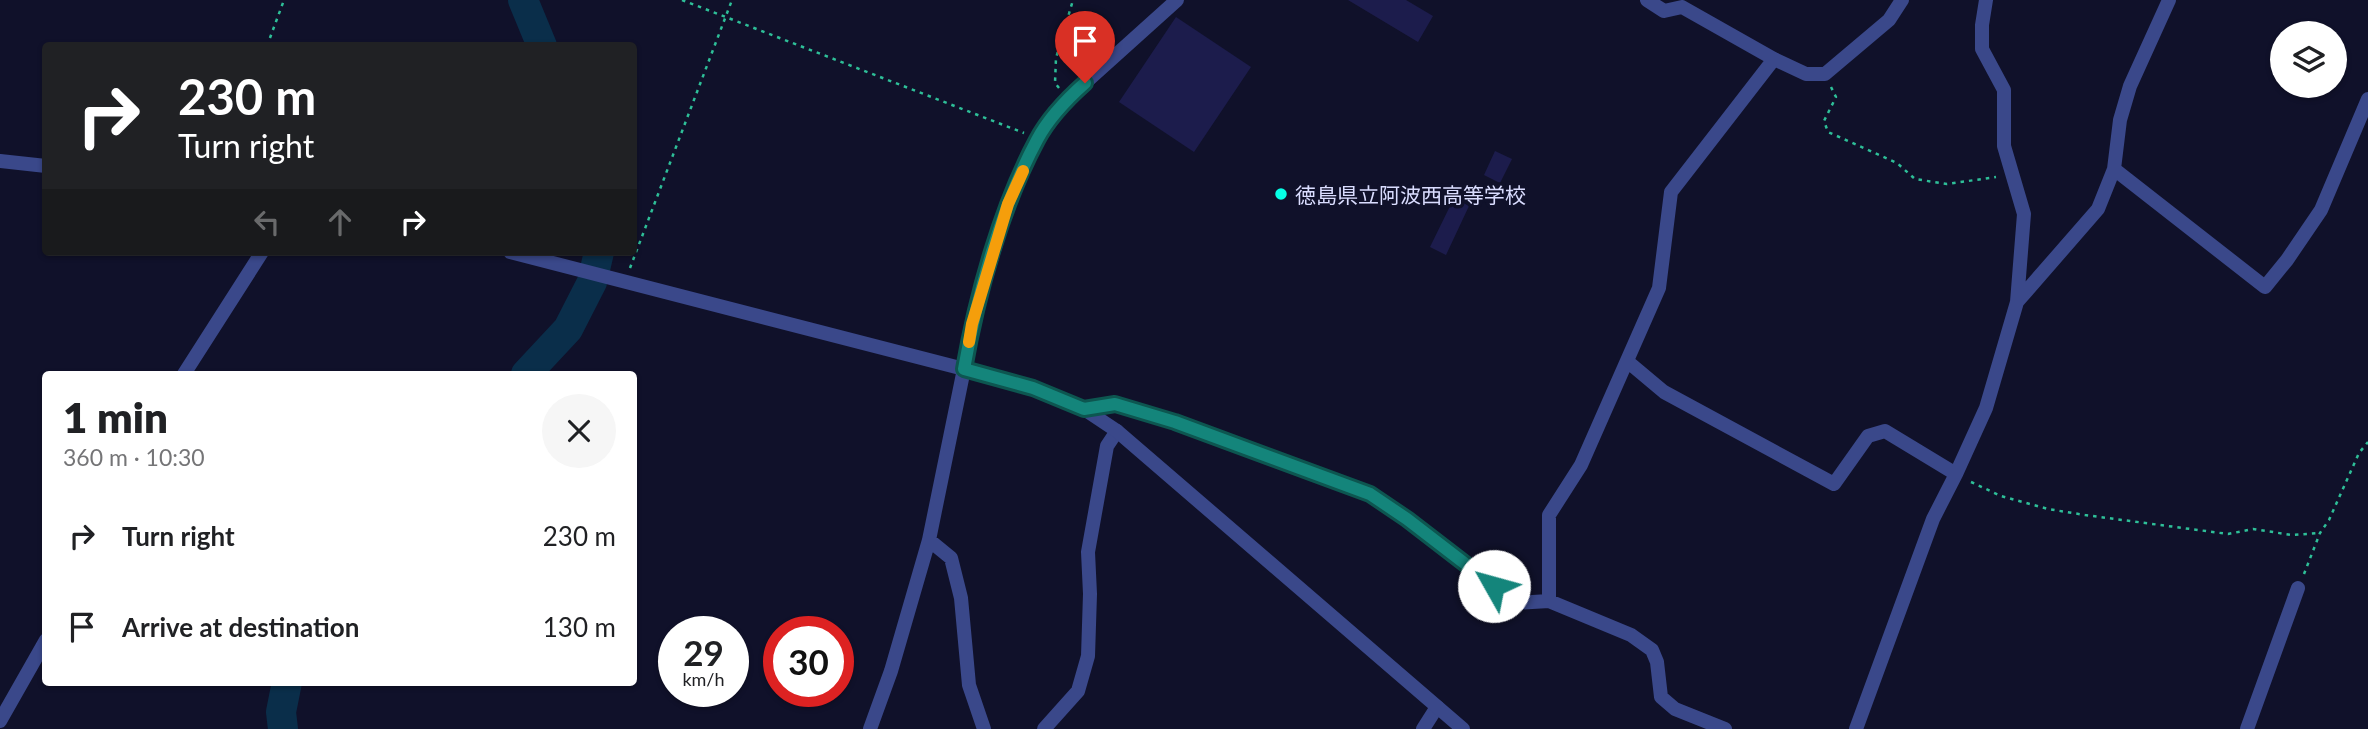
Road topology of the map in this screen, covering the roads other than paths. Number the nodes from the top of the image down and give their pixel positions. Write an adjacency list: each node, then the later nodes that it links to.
1 (1177, 0): 15 (street)
2 (1647, 0): 6 (street)
3 (1902, 0): 6 (street)
4 (1986, 0): 13 (street)
5 (2169, 0): 10 (street)
6 (1774, 59): 14 (street)
7 (2368, 99): 10 (street)
8 (0, 160): 9 (street)
9 (42, 165)
10 (2114, 169): 13 (street)
11 (259, 256): 16 (street)
12 (525, 256): 15 (street)
13 (2017, 302): 19 (street)
14 (1627, 361): 19 (street); 22 (street)
15 (964, 369): 17 (street); 20 (street)
16 (186, 371)
17 (1084, 409): 18 (street); 22 (street)
18 (1116, 431): 24 (street); 28 (street)
19 (1956, 474): 32 (street)
20 (929, 540): 26 (street); 27 (street)
21 (2298, 588): 33 (street)
22 (1549, 601): 31 (street)
23 (42, 647): 25 (street)
24 (1437, 707): 29 (street); 30 (street)
25 (0, 721)
26 (870, 729)
27 (984, 729)
28 (1044, 729)
29 (1423, 729)
30 (1463, 729)
31 (1725, 729)
32 (1856, 729)
33 (2247, 729)

